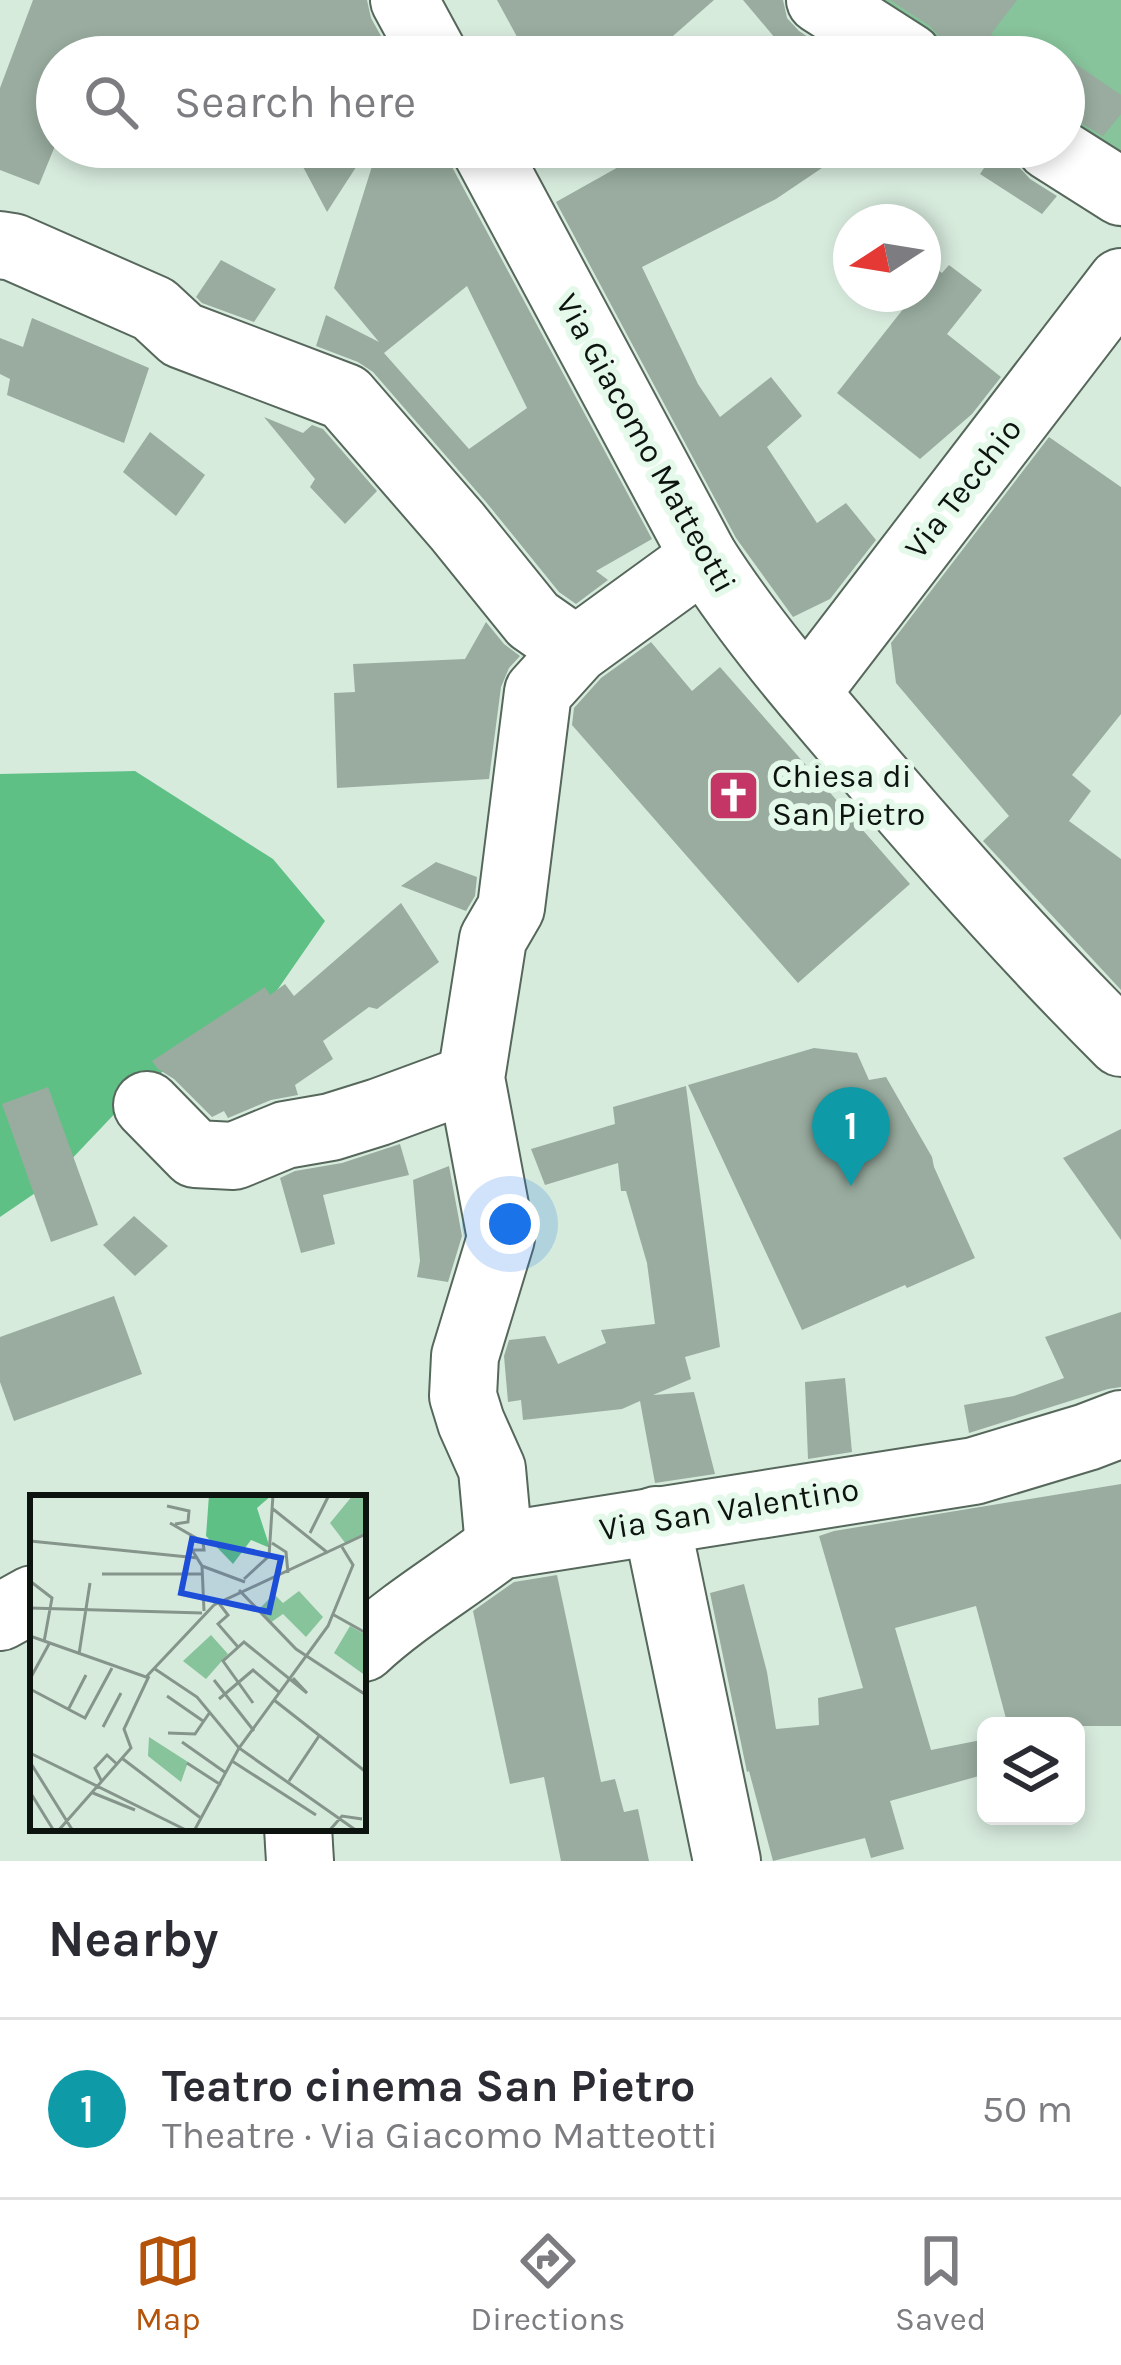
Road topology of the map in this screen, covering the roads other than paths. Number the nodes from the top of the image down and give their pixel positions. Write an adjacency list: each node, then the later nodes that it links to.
1 (404, 0): 3 (street)
2 (820, 0): 4 (street)
3 (424, 36)
4 (876, 36)
5 (495, 168): 10 (street, Via Giacomo Matteotti)
6 (1084, 168): 7 (street)
7 (1121, 192)
8 (0, 245): 11 (street)
9 (1121, 282): 12 (street, Via Tecchio)
10 (704, 557): 11 (street); 12 (street, Via Giacomo Matteotti)
11 (576, 650): 14 (street)
12 (806, 693): 13 (street, Via Giacomo Matteotti)
13 (1121, 1043)
14 (471, 1078): 15 (street); 18 (street)
15 (147, 1105)
16 (1121, 1424): 17 (street, Via San Valentino)
17 (656, 1520): 18 (street, Via San Valentino); 24 (street)
18 (499, 1546): 21 (street, Via San Valentino)
19 (30, 1601): 20 (street)
20 (0, 1616)
21 (366, 1645)
22 (298, 1831): 23 (street)
23 (300, 1861)
24 (727, 1861)

